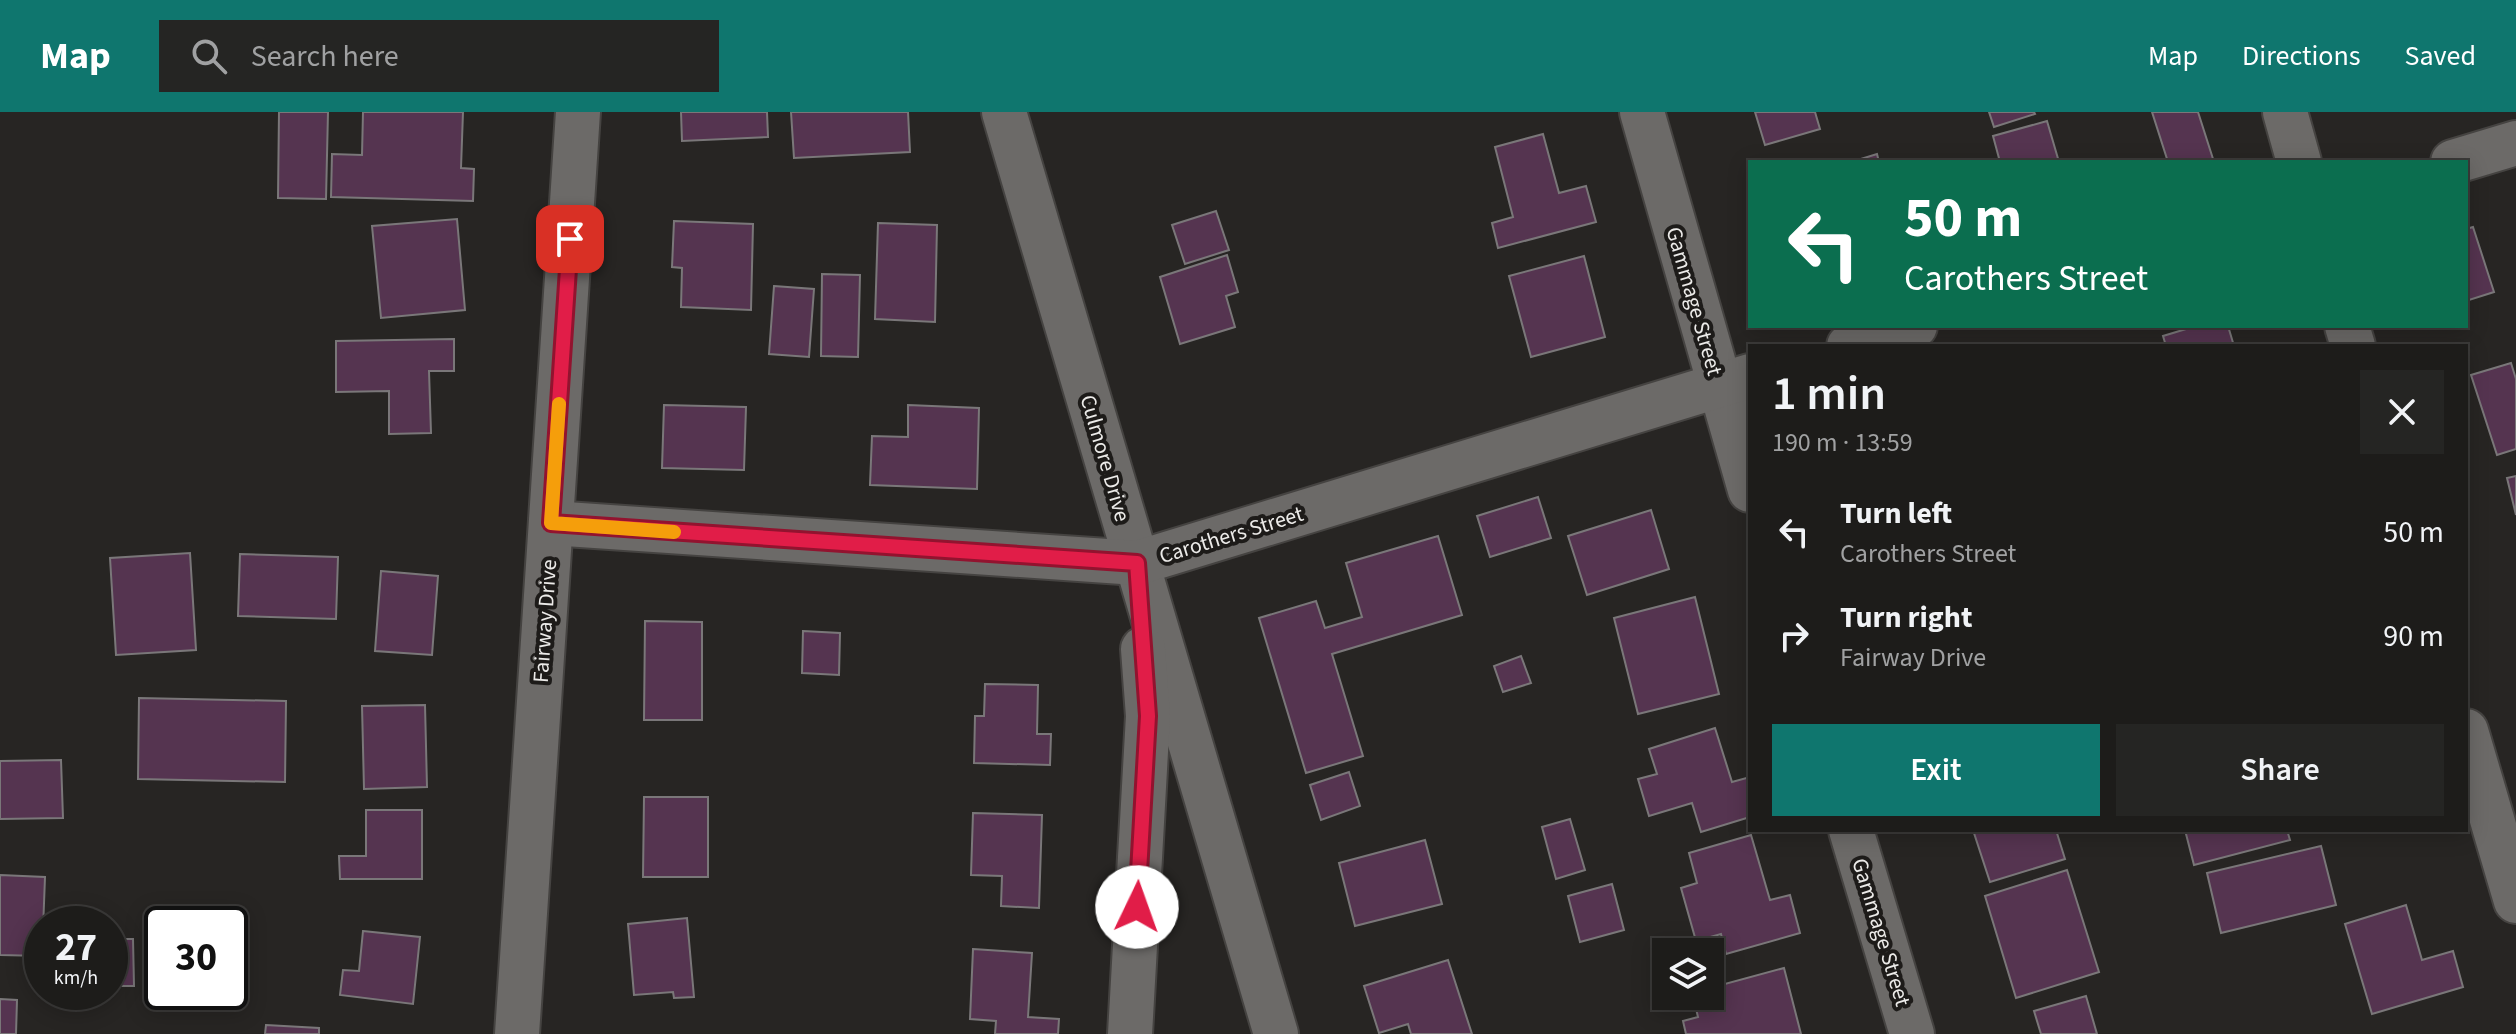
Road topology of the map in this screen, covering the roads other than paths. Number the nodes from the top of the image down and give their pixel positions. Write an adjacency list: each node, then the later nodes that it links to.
1 (578, 112): 12 (street, Fairway Drive)
2 (1004, 112): 13 (street, Culmore Drive)
3 (1642, 112): 10 (street, Gammage Street)
4 (2285, 112): 6 (street)
5 (2516, 143): 7 (street)
6 (2298, 160)
7 (2460, 160)
8 (1908, 328): 9 (street)
9 (1856, 344)
10 (1734, 381): 11 (street, Gammage Street); 13 (street, Carothers Street)
11 (1748, 476)
12 (551, 523): 13 (street, Carothers Street); 17 (street, Fairway Drive)
13 (1137, 563): 18 (street); 19 (street, Culmore Drive)
14 (2468, 738): 16 (street)
15 (1852, 832): 20 (street, Gammage Street)
16 (2516, 901)
17 (517, 1034)
18 (1130, 1034)
19 (1276, 1034)
20 (1912, 1034)

